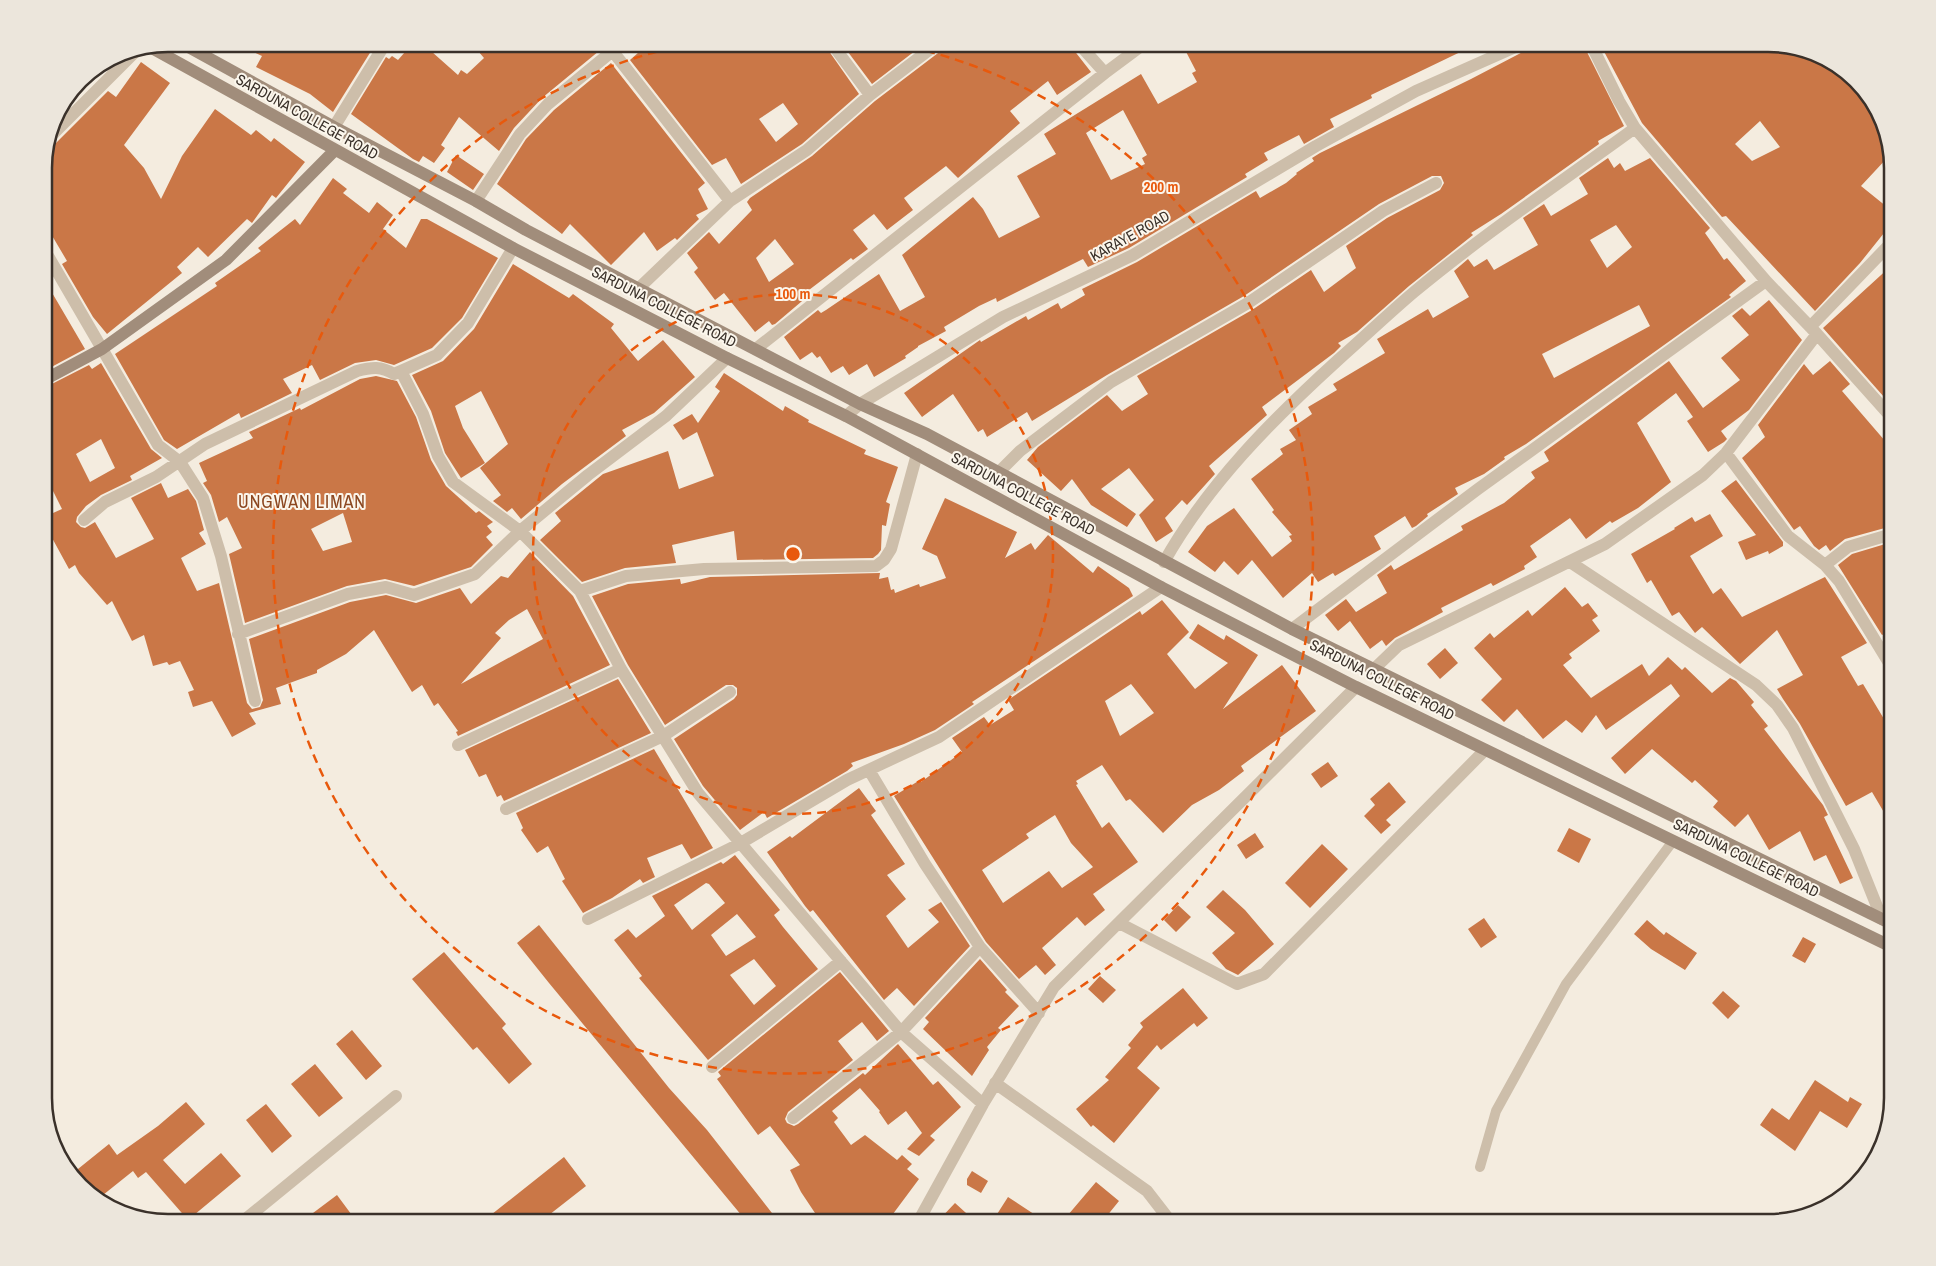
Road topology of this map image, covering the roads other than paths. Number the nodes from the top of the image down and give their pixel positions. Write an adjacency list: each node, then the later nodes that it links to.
1 (198, 52): 16 (street, SARDUNA COLLEGE ROAD)
2 (379, 52): 16 (street)
3 (607, 52): 20 (street)
4 (618, 52): 21 (street)
5 (838, 52): 14 (street)
6 (926, 52): 14 (street)
7 (1087, 52): 13 (street)
8 (1133, 52): 13 (street)
9 (1504, 52): 33 (street, KARAYE ROAD)
10 (1595, 52): 17 (street)
11 (160, 53): 18 (street, SARDUNA COLLEGE ROAD)
12 (127, 60): 15 (street)
13 (1105, 73): 28 (street)
14 (870, 95): 21 (street)
15 (60, 127)
16 (334, 127): 20 (street, SARDUNA COLLEGE ROAD)
17 (1635, 128): 25 (street); 45 (street)
18 (334, 151): 22 (street, SARDUNA COLLEGE ROAD); 29 (street)
19 (1436, 183): 39 (street)
20 (476, 201): 26 (street, SARDUNA COLLEGE ROAD)
21 (730, 201): 26 (street)
22 (513, 248): 30 (street, SARDUNA COLLEGE ROAD); 31 (street)
23 (1884, 251): 27 (street)
24 (53, 265): 29 (street)
25 (1766, 281): 27 (street); 50 (street)
26 (639, 288): 28 (street, SARDUNA COLLEGE ROAD)
27 (1814, 330): 34 (street); 36 (street)
28 (757, 348): 33 (street, SARDUNA COLLEGE ROAD)
29 (102, 349): 32 (street); 38 (street)
30 (728, 358): 35 (street, SARDUNA COLLEGE ROAD); 43 (street)
31 (401, 371): 38 (street); 43 (street)
32 (53, 375)
33 (860, 404): 35 (street, KARAYE ROAD); 39 (street, SARDUNA COLLEGE ROAD)
34 (1884, 407)
35 (846, 416): 37 (street, SARDUNA COLLEGE ROAD)
36 (1726, 453): 46 (street); 47 (street)
37 (917, 454): 42 (street, SARDUNA COLLEGE ROAD); 49 (street)
38 (180, 462): 41 (street); 51 (street)
39 (999, 472): 40 (street, SARDUNA COLLEGE ROAD)
40 (1061, 506): 42 (street); 45 (street, SARDUNA COLLEGE ROAD)
41 (84, 520)
42 (1047, 525): 48 (street, SARDUNA COLLEGE ROAD)
43 (520, 532): 49 (street); 51 (street)
44 (1884, 536): 47 (street)
45 (1164, 562): 50 (street, SARDUNA COLLEGE ROAD)
46 (1570, 562): 54 (street); 65 (street)
47 (1825, 565): 52 (street)
48 (1161, 587): 55 (street, SARDUNA COLLEGE ROAD); 61 (street)
49 (580, 591): 53 (street)
50 (1292, 629): 54 (street, SARDUNA COLLEGE ROAD)
51 (238, 634): 57 (street)
52 (1884, 655)
53 (621, 669): 58 (street); 59 (street)
54 (1374, 669): 67 (street, SARDUNA COLLEGE ROAD)
55 (1356, 687): 60 (street, SARDUNA COLLEGE ROAD); 68 (street)
56 (730, 692): 58 (street)
57 (255, 701)
58 (663, 736): 62 (street); 64 (street)
59 (458, 745)
60 (1485, 750): 63 (street, SARDUNA COLLEGE ROAD); 68 (street)
61 (870, 770): 64 (street); 70 (street)
62 (506, 809)
63 (1673, 841): 69 (street, SARDUNA COLLEGE ROAD); 79 (lane)
64 (740, 844): 66 (street); 71 (street)
65 (1884, 914)
66 (588, 918)
67 (1884, 920)
68 (1119, 923): 72 (street)
69 (1884, 943)
70 (980, 947): 72 (street); 73 (street)
71 (841, 961): 73 (street); 74 (street)
72 (1039, 1013): 75 (street)
73 (901, 1032): 77 (street); 78 (street)
74 (712, 1067)
75 (996, 1083): 77 (street); 82 (street)
76 (396, 1096): 80 (street)
77 (983, 1104): 81 (street)
78 (794, 1118)
79 (1480, 1167)
80 (252, 1214)
81 (922, 1214)
82 (1165, 1214)

